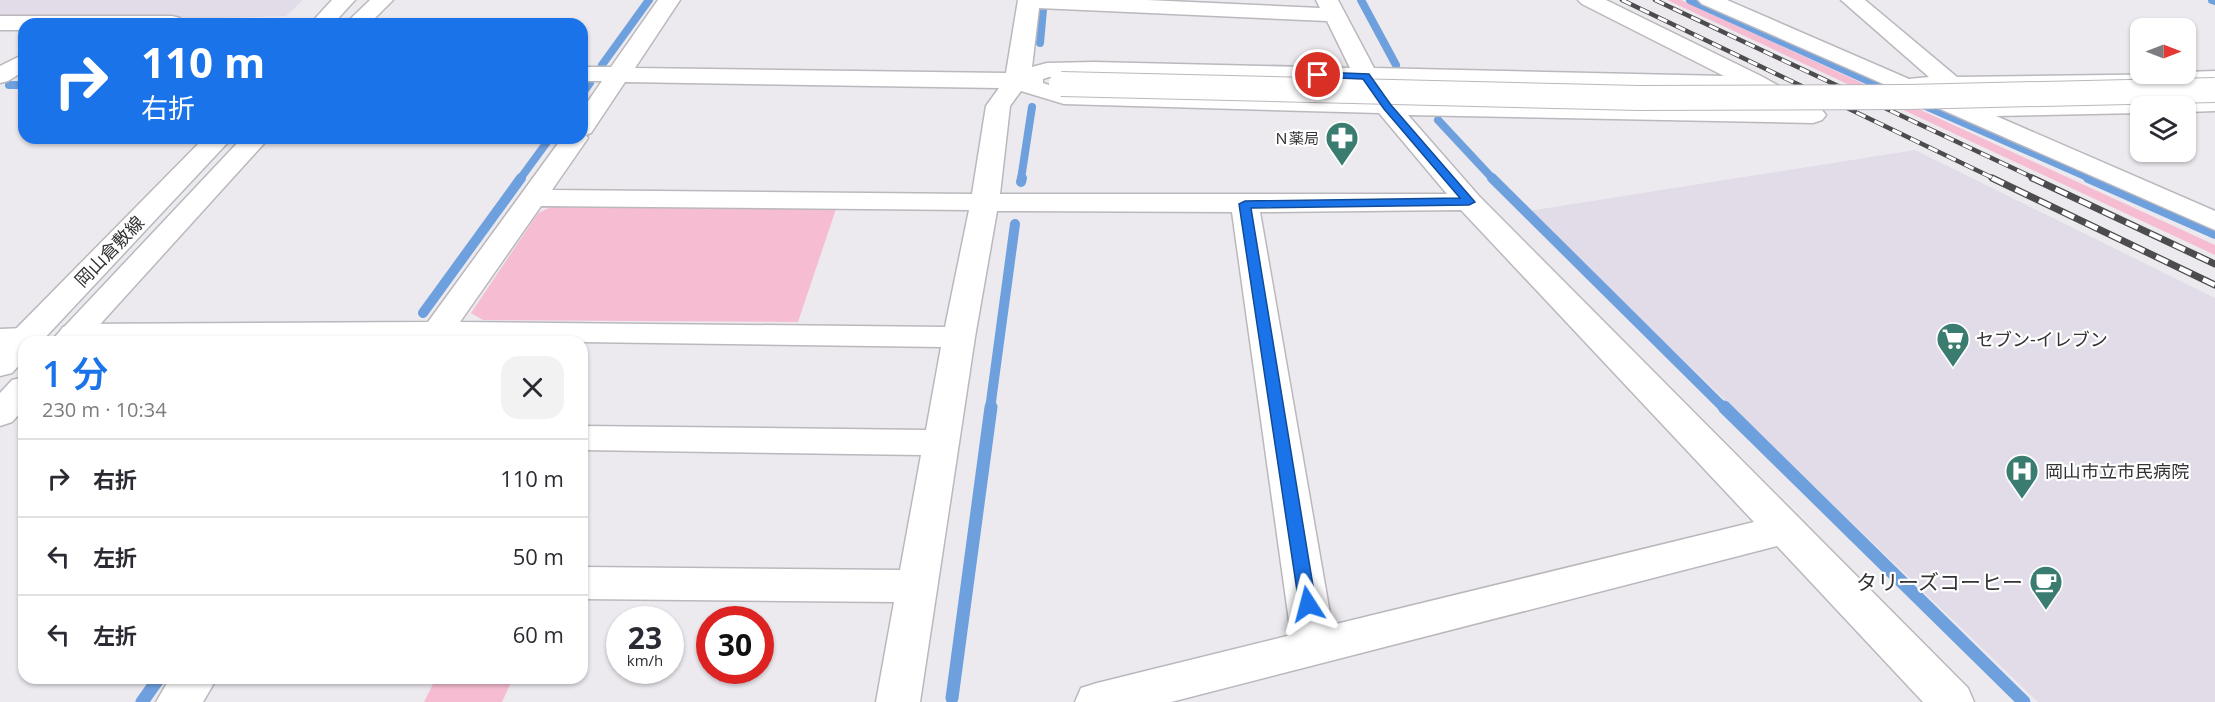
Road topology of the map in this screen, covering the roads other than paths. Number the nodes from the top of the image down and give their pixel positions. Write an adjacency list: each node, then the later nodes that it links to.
1 (344, 0): 9 (street)
2 (382, 0): 10 (street)
3 (669, 0): 15 (street)
4 (1029, 0): 8 (street); 20 (street)
5 (1589, 0): 21 (street)
6 (1709, 0): 23 (street)
7 (1852, 0): 22 (street)
8 (1330, 7): 16 (street)
9 (327, 18)
10 (362, 18)
11 (0, 23): 12 (street)
12 (18, 23)
13 (18, 65): 17 (street)
14 (588, 74): 15 (street)
15 (619, 75): 20 (street); 28 (street)
16 (1366, 76): 20 (street); 21 (street); 26 (street)
17 (0, 77): 18 (street)
18 (18, 77)
19 (2215, 78): 22 (street)
20 (1016, 80): 24 (street, bridge); 26 (street); 33 (street)
21 (1753, 81): 26 (street)
22 (1950, 83): 23 (street)
23 (1905, 85): 27 (street)
24 (2215, 90)
25 (2215, 104): 27 (street)
26 (1387, 107): 34 (street)
27 (1959, 109): 36 (street)
28 (588, 119)
29 (213, 144): 42 (street, 岡山倉敷線)
30 (250, 144): 38 (street, 岡山倉敷線)
31 (571, 144): 32 (street)
32 (534, 198): 33 (street); 39 (street)
33 (985, 202): 35 (street); 41 (street)
34 (1469, 202): 35 (street); 48 (street)
35 (1245, 204): 51 (street)
36 (2201, 209): 37 (street)
37 (2215, 221)
38 (72, 336)
39 (435, 336)
40 (588, 337): 41 (street)
41 (959, 337): 47 (street)
42 (12, 338): 43 (street, 岡山倉敷線)
43 (0, 365)
44 (18, 394): 45 (street)
45 (0, 414)
46 (588, 438): 47 (street)
47 (941, 443): 50 (street)
48 (1785, 529): 51 (street); 56 (street)
49 (588, 583): 50 (street)
50 (918, 586): 54 (street)
51 (1314, 646): 55 (street)
52 (191, 684): 53 (street)
53 (178, 702)
54 (898, 702)
55 (1097, 702)
56 (1952, 702)

